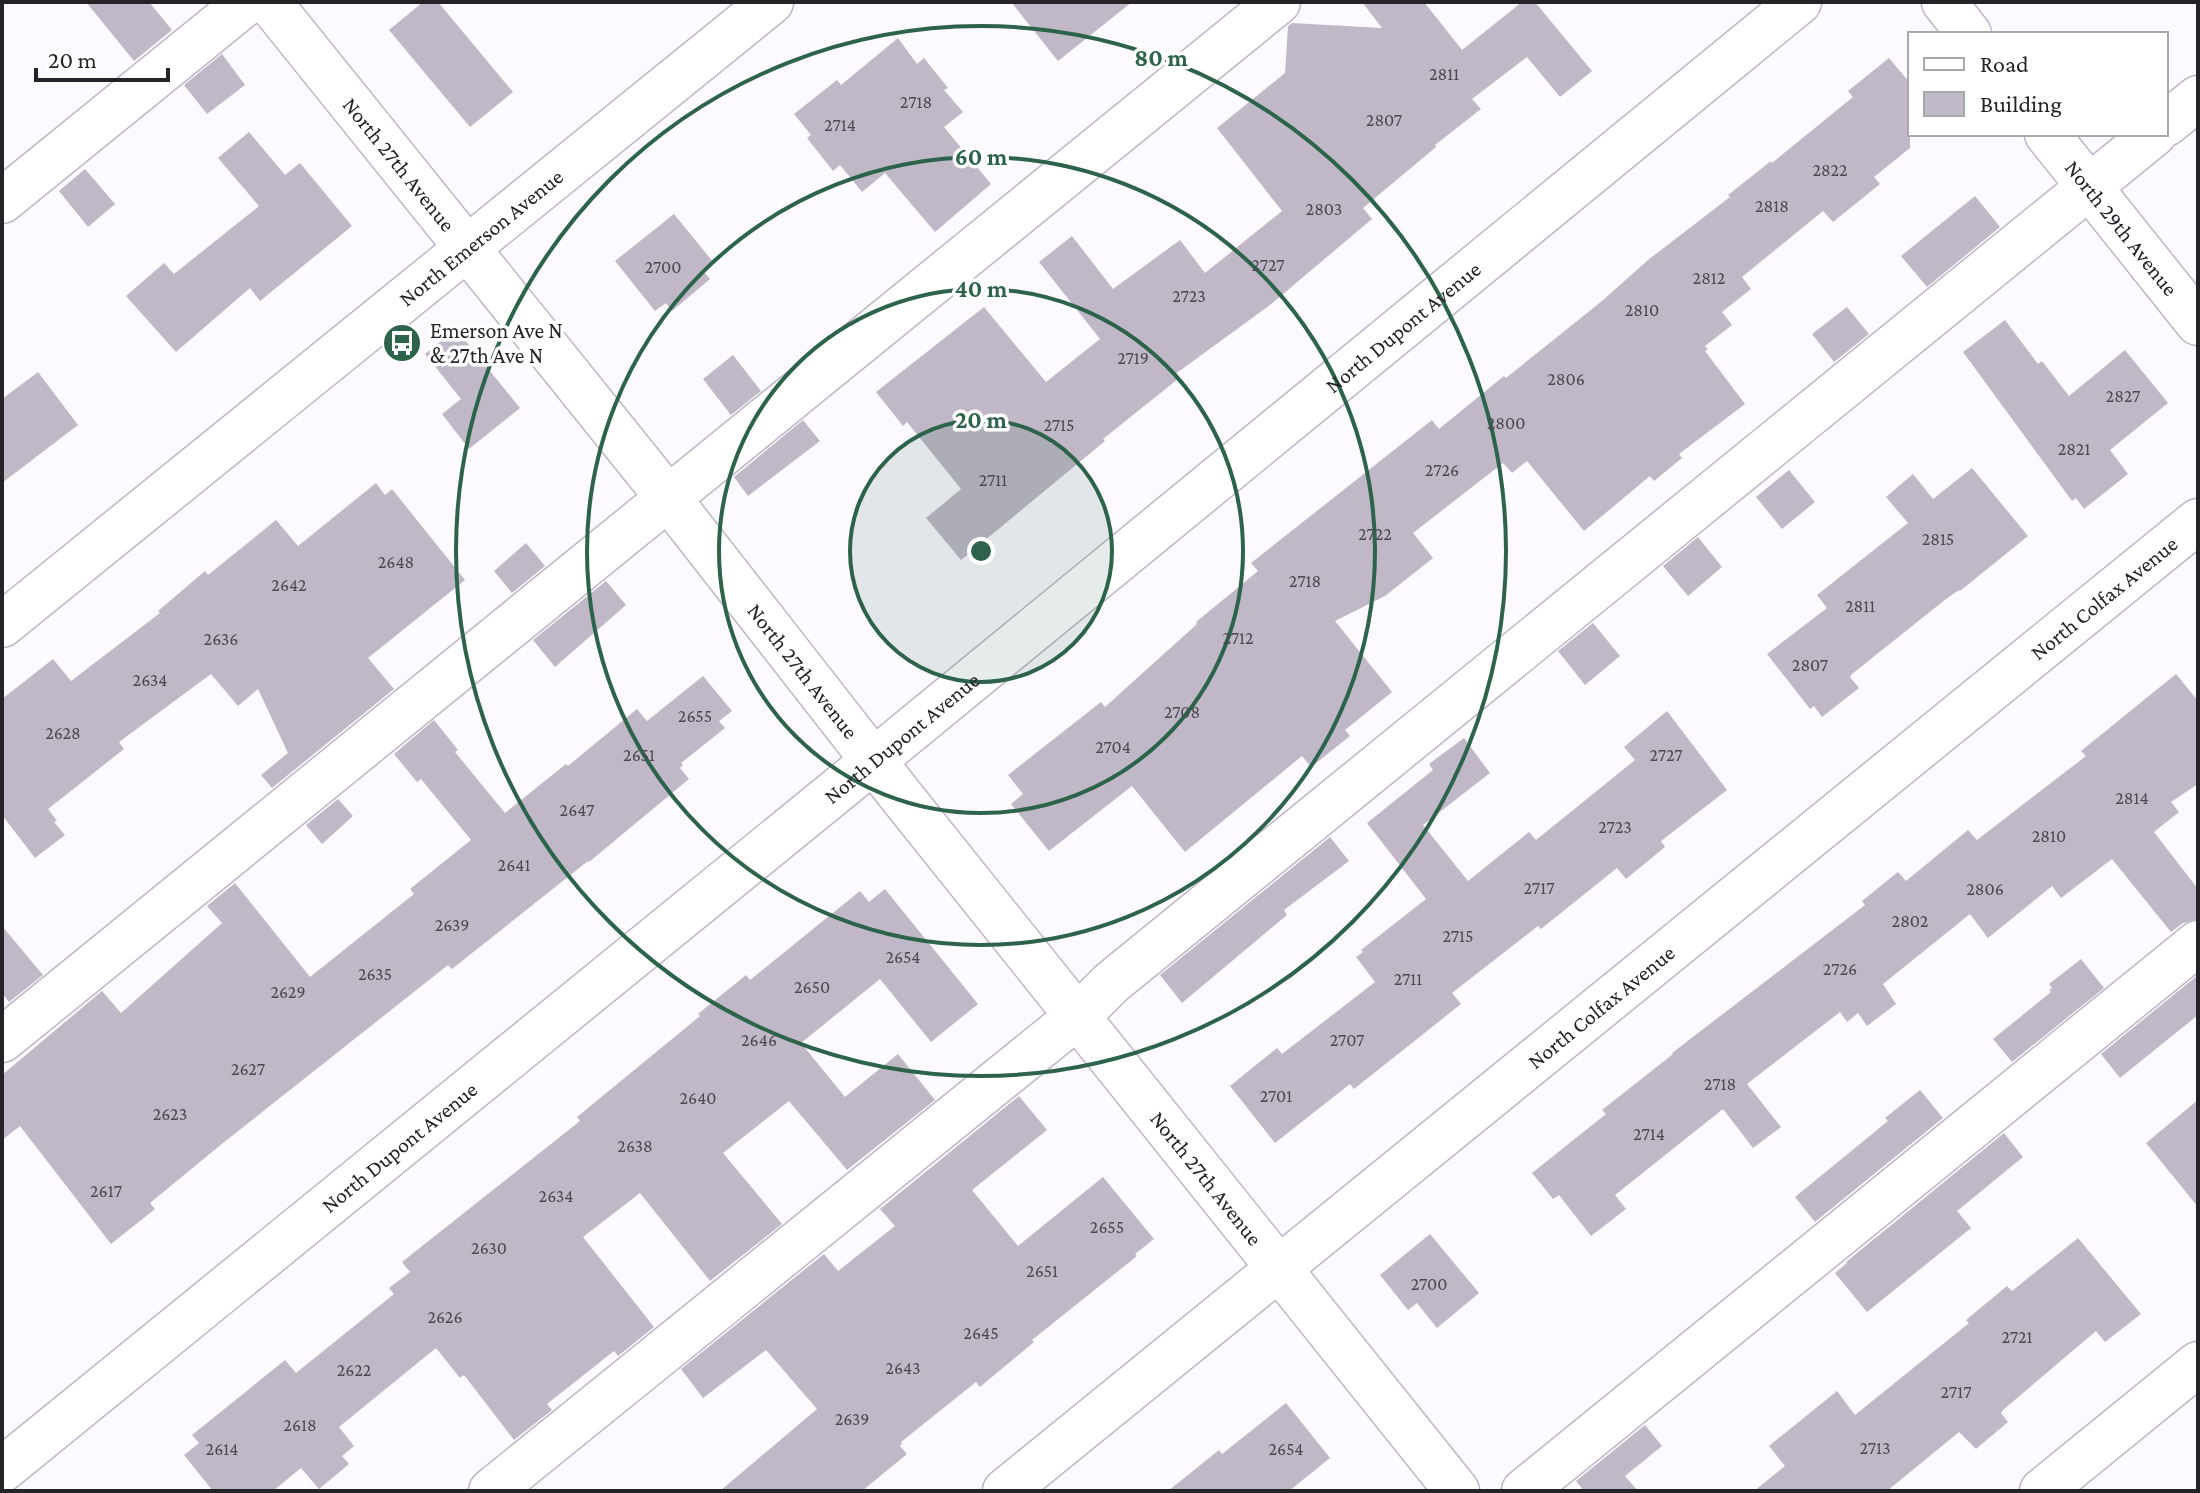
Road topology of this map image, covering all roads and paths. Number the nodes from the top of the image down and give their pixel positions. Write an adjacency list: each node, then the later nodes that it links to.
1 (247, 2): 13 (street)
2 (269, 2): 14 (street, North 27th Avenue)
3 (771, 2): 14 (street, North Emerson Avenue)
4 (1278, 2): 16 (street)
5 (1799, 2): 19 (street, North Dupont Avenue)
6 (1944, 2): 7 (street)
7 (1967, 32)
8 (2198, 98): 9 (street)
9 (2168, 122)
10 (2049, 136): 12 (street, North 29th Avenue)
11 (2152, 136): 12 (street)
12 (2089, 187): 15 (street, North 29th Avenue); 21 (street)
13 (2, 201)
14 (467, 249): 16 (street, North 27th Avenue); 18 (street, North Emerson Avenue)
15 (2198, 323)
16 (669, 499): 19 (street, North 27th Avenue); 22 (street)
17 (2198, 521): 23 (street, North Colfax Avenue)
18 (2, 625)
19 (873, 760): 21 (street, North 27th Avenue); 25 (street, North Dupont Avenue)
20 (2198, 943): 29 (street)
21 (1078, 1016): 23 (street, North 27th Avenue); 26 (street)
22 (2, 1040)
23 (1277, 1268): 27 (street, North Colfax Avenue); 28 (street, North 27th Avenue)
24 (2198, 1364): 30 (street)
25 (2, 1470)
26 (491, 1491)
27 (1005, 1491)
28 (1457, 1491)
29 (1524, 1491)
30 (2042, 1491)

